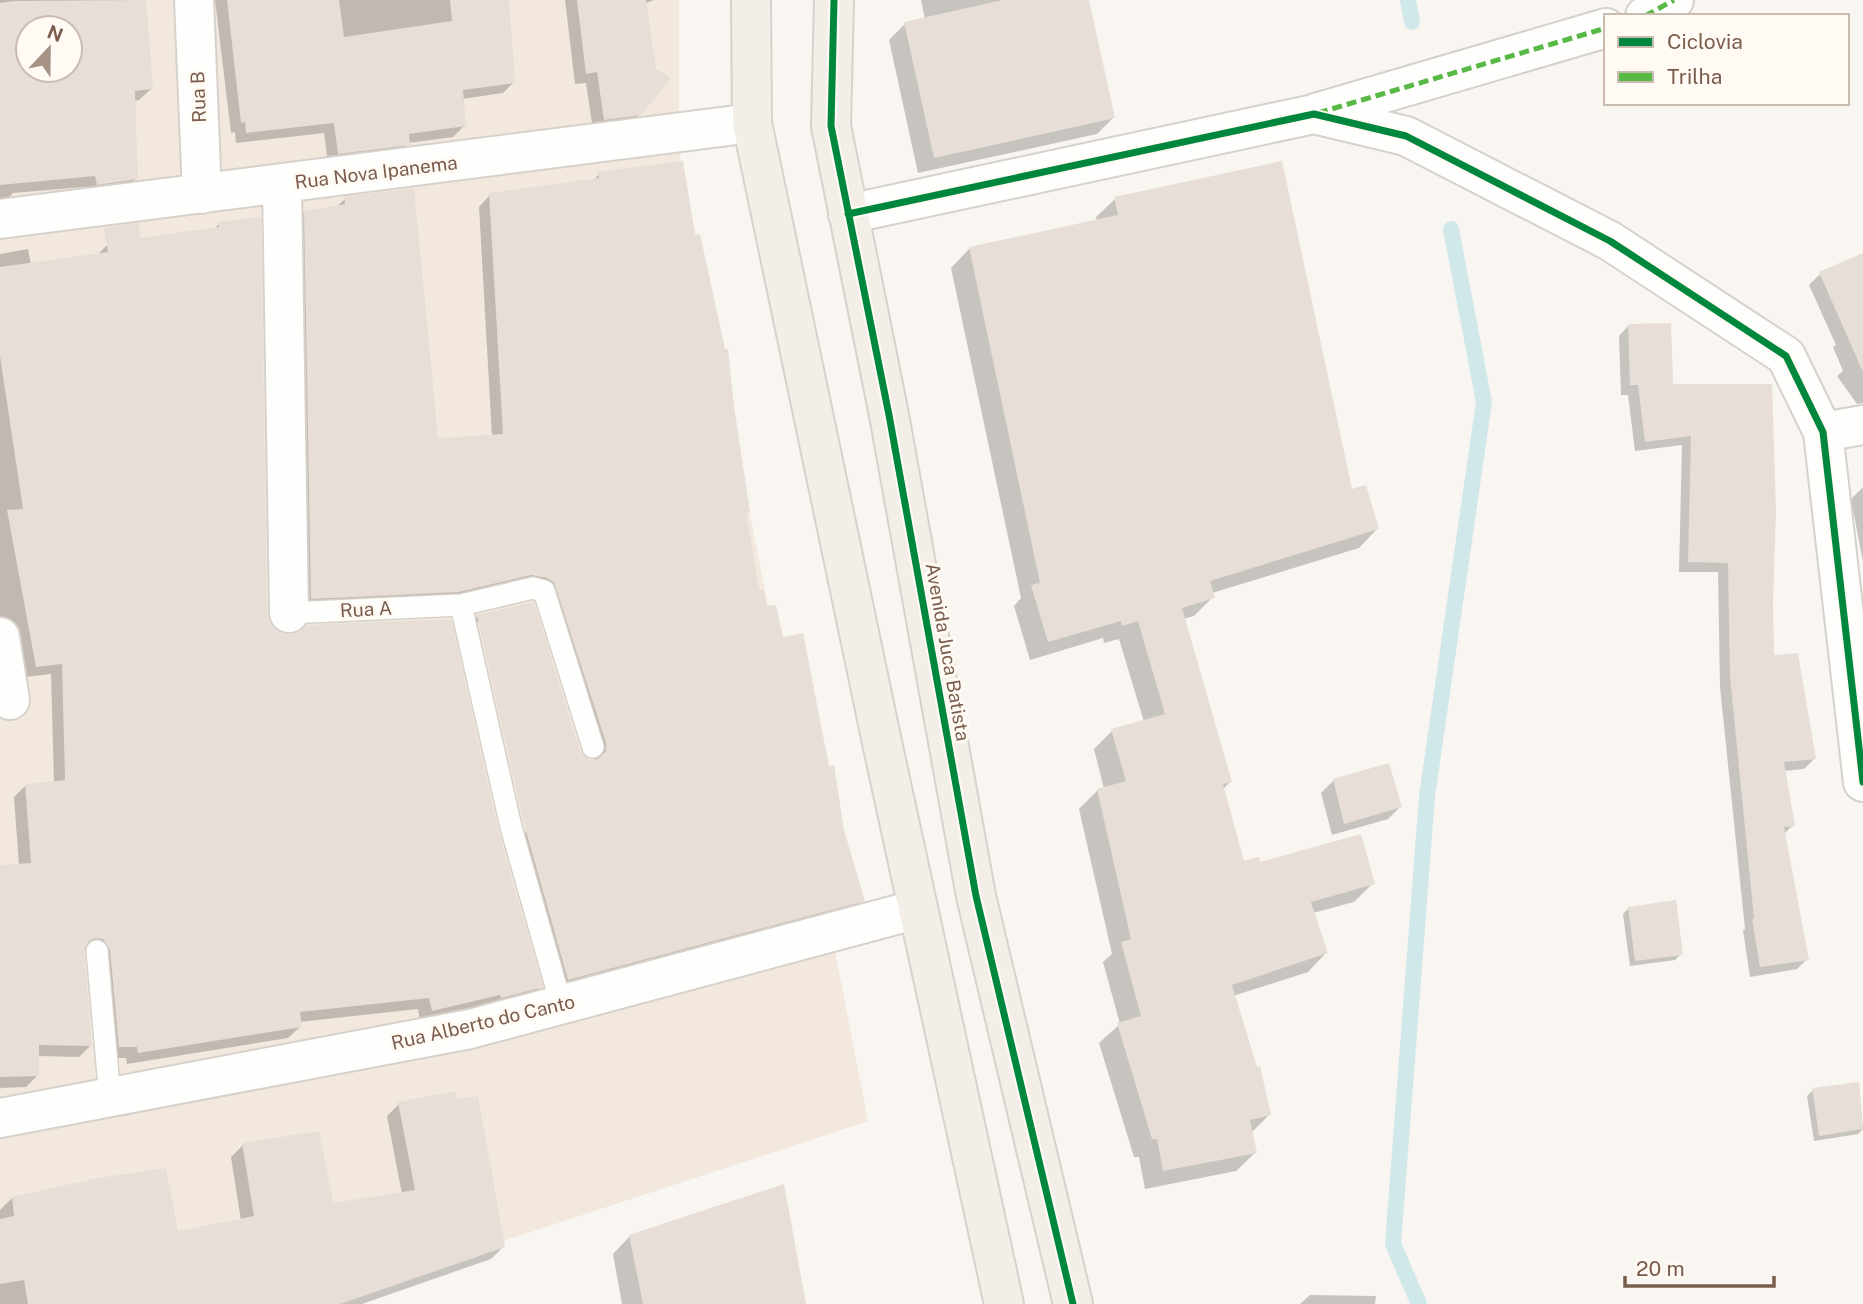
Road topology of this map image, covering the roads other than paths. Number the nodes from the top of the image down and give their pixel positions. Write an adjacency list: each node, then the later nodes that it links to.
1 (194, 0): 10 (street, Rua B)
2 (751, 0): 8 (main road)
3 (834, 0): 11 (main road, Avenida Juca Batista)
4 (1674, 0): 5 (street)
5 (1649, 14)
6 (1604, 29): 7 (street)
7 (1314, 114): 11 (street); 14 (street)
8 (752, 123): 9 (street, Rua Nova Ipanema); 21 (main road)
9 (282, 184): 10 (street, Rua Nova Ipanema); 16 (street, Rua A)
10 (202, 194): 12 (street, Rua Nova Ipanema)
11 (848, 214): 27 (main road, Avenida Juca Batista)
12 (0, 219)
13 (1863, 425): 14 (street)
14 (1823, 432): 20 (street)
15 (461, 605): 16 (lane, Rua A); 19 (lane, Rua A); 23 (lane)
16 (289, 613)
17 (0, 637): 18 (street)
18 (10, 701)
19 (593, 747)
20 (1863, 782)
21 (918, 909): 23 (street, Rua Alberto do Canto); 26 (main road)
22 (97, 951): 24 (lane)
23 (561, 1003): 24 (street, Rua Alberto do Canto)
24 (110, 1098): 25 (street, Rua Alberto do Canto)
25 (0, 1118)
26 (1004, 1304)
27 (1073, 1304)

